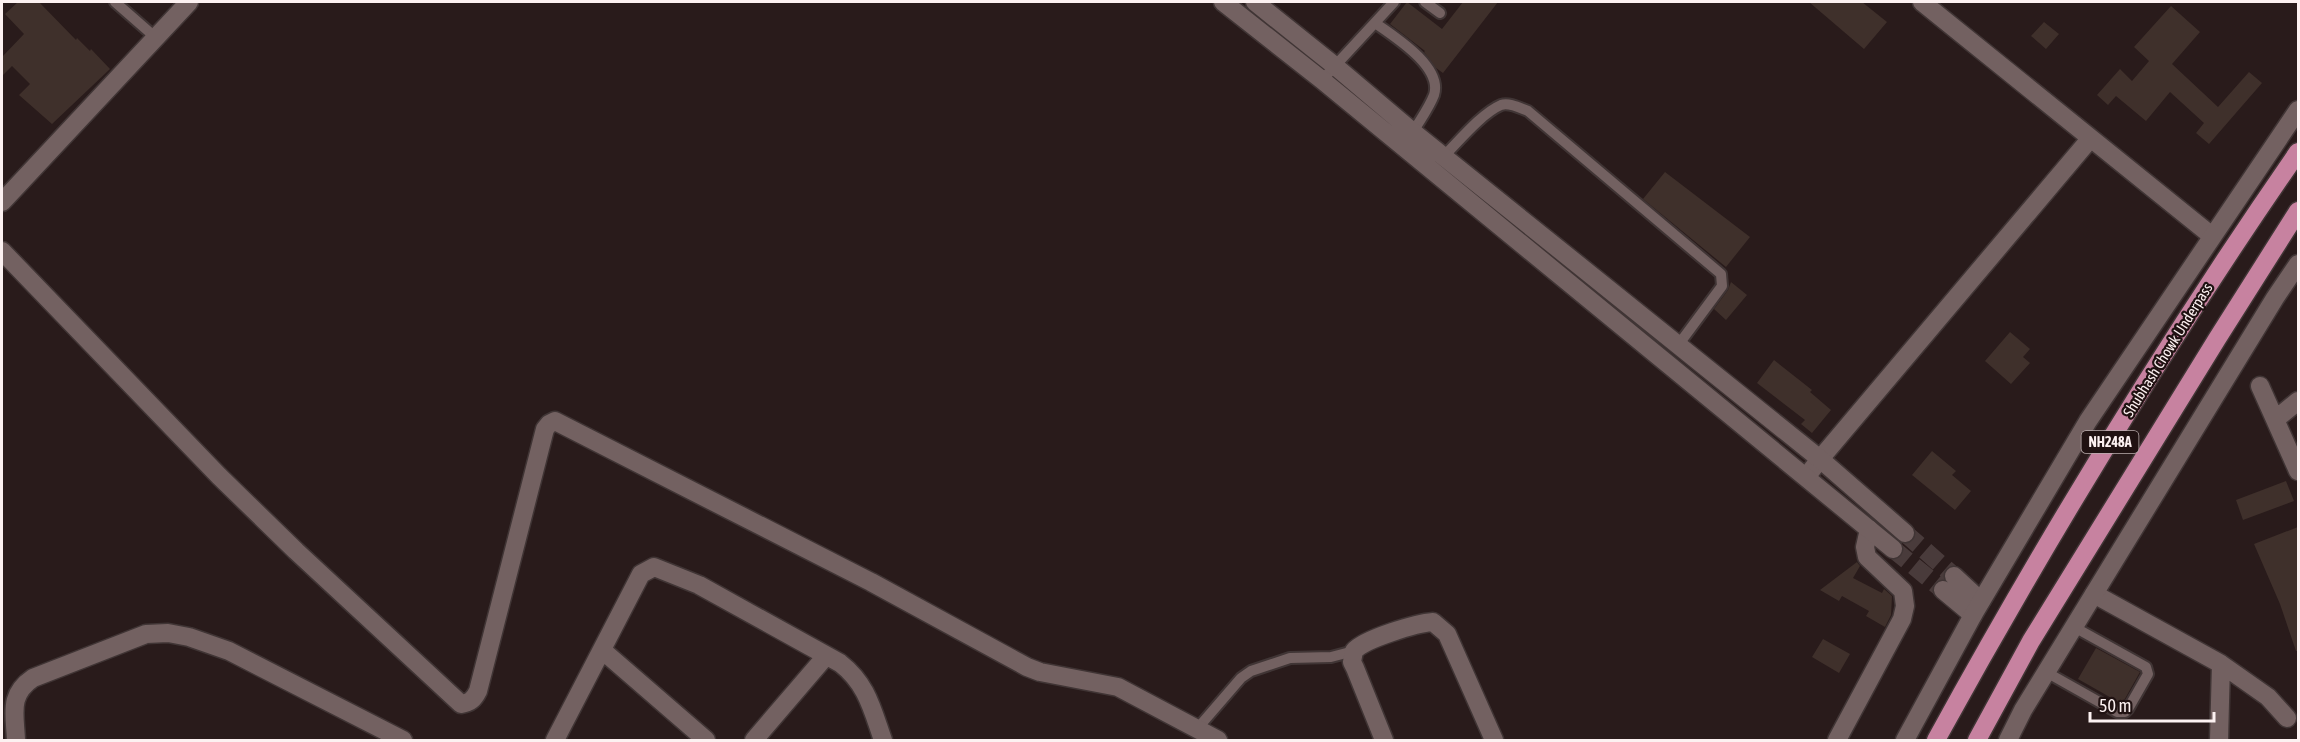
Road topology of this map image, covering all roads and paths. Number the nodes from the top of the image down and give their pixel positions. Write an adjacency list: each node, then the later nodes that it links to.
1 (115, 2): 10 (lane)
2 (189, 2): 10 (street)
3 (1223, 2): 12 (street)
4 (1255, 2): 11 (street)
5 (1394, 2): 9 (lane)
6 (1425, 2): 8 (lane)
7 (1922, 2): 15 (street)
8 (1440, 13)
9 (1375, 23): 11 (lane); 14 (lane)
10 (155, 37): 18 (street)
11 (1335, 66): 12 (lane); 14 (street)
12 (1322, 80): 29 (street)
13 (2298, 110): 20 (street)
14 (1413, 132): 17 (street)
15 (2090, 139): 20 (street); 27 (street)
16 (2298, 152): 55 (highway, Shubhash Chowk Underpass / NH248A)
17 (1444, 156): 23 (street); 23 (lane)
18 (2, 202)
19 (2298, 211): 56 (highway, NH248A)
20 (2212, 236): 35 (street)
21 (2, 251): 43 (street)
22 (2298, 264): 34 (street)
23 (1679, 344): 27 (street)
24 (2260, 386): 26 (street)
25 (2298, 401): 26 (street)
26 (2276, 419): 28 (street)
27 (1820, 459): 29 (street); 31 (street)
28 (2298, 471)
29 (1807, 476): 30 (street)
30 (1869, 529): 32 (street); 53 (street)
31 (1905, 533)
32 (1893, 549)
33 (1948, 583): 35 (street)
34 (2094, 594): 36 (street); 40 (street)
35 (1977, 608): 54 (street)
36 (2073, 627): 41 (street); 41 (lane)
37 (602, 651): 39 (street); 46 (street); 47 (street)
38 (1354, 651): 43 (lane); 51 (street); 52 (street)
39 (826, 656): 48 (street); 49 (street)
40 (2221, 664): 42 (street); 58 (street)
41 (2046, 672): 57 (street)
42 (2287, 718)
43 (1197, 729): 50 (street)
44 (16, 741): 45 (street)
45 (403, 741)
46 (555, 741)
47 (706, 741)
48 (753, 741)
49 (883, 741)
50 (1218, 741)
51 (1384, 741)
52 (1494, 741)
53 (1837, 741)
54 (1905, 741)
55 (1936, 741)
56 (1977, 741)
57 (2008, 741)
58 (2219, 741)

